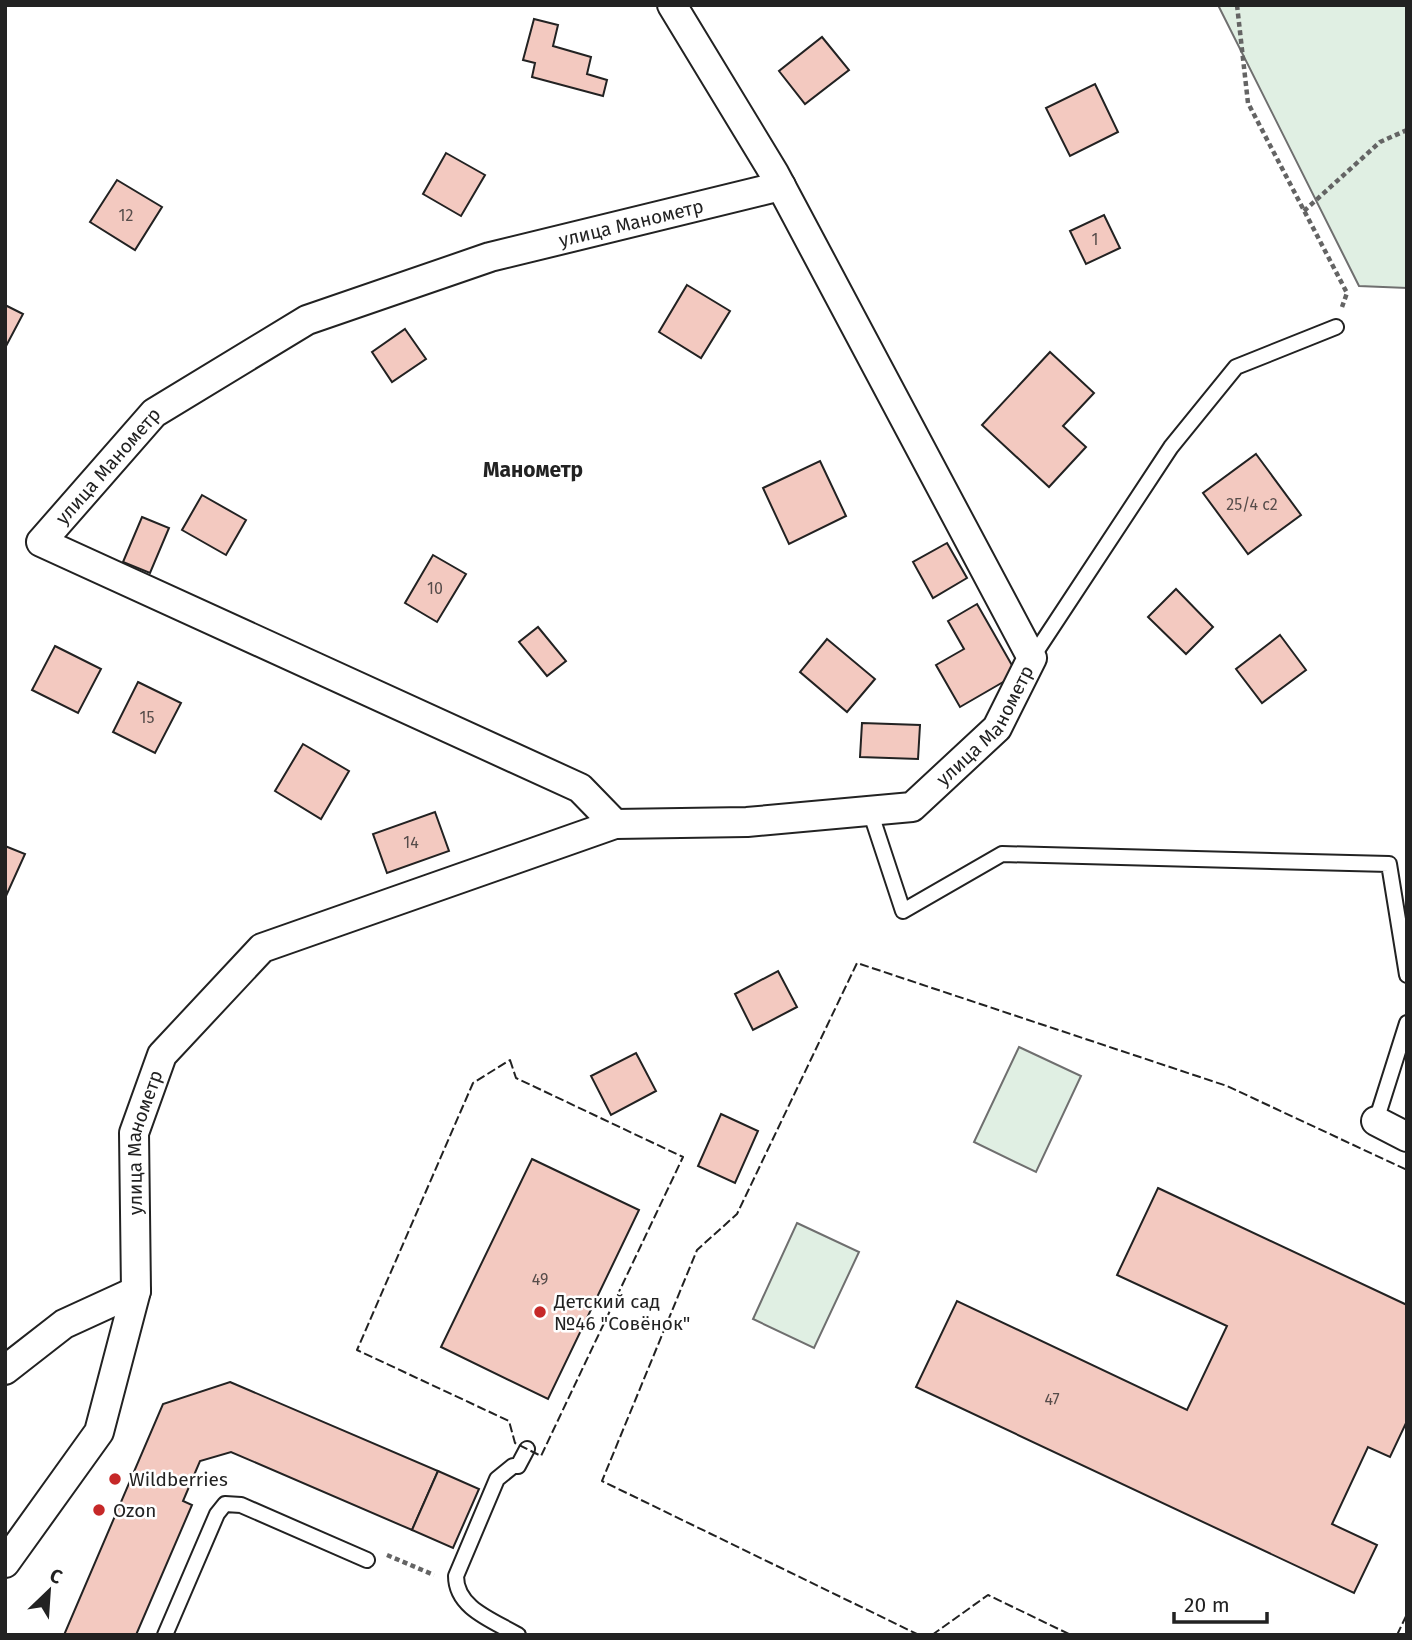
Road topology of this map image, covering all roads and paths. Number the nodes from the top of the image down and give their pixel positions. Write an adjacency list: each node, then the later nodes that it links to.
1 (671, 5): 4 (street, улица Манометр)
2 (1237, 5): 5 (path)
3 (1407, 130): 5 (path)
4 (781, 186): 7 (street, улица Манометр); 9 (street, улица Манометр)
5 (1304, 211): 6 (path)
6 (1336, 327): 7 (lane)
7 (1032, 658): 8 (street, улица Манометр)
8 (870, 811): 9 (street, улица Манометр); 10 (lane)
9 (615, 824): 14 (street, улица Манометр)
10 (1407, 975)
11 (1407, 1023): 12 (lane)
12 (1376, 1121): 13 (street)
13 (1407, 1137)
14 (136, 1291): 15 (street); 17 (street, улица Манометр)
15 (5, 1370)
16 (527, 1449): 19 (lane)
17 (7, 1559)
18 (367, 1560): 19 (path); 20 (lane)
19 (456, 1576): 21 (lane)
20 (164, 1635)
21 (517, 1635)

